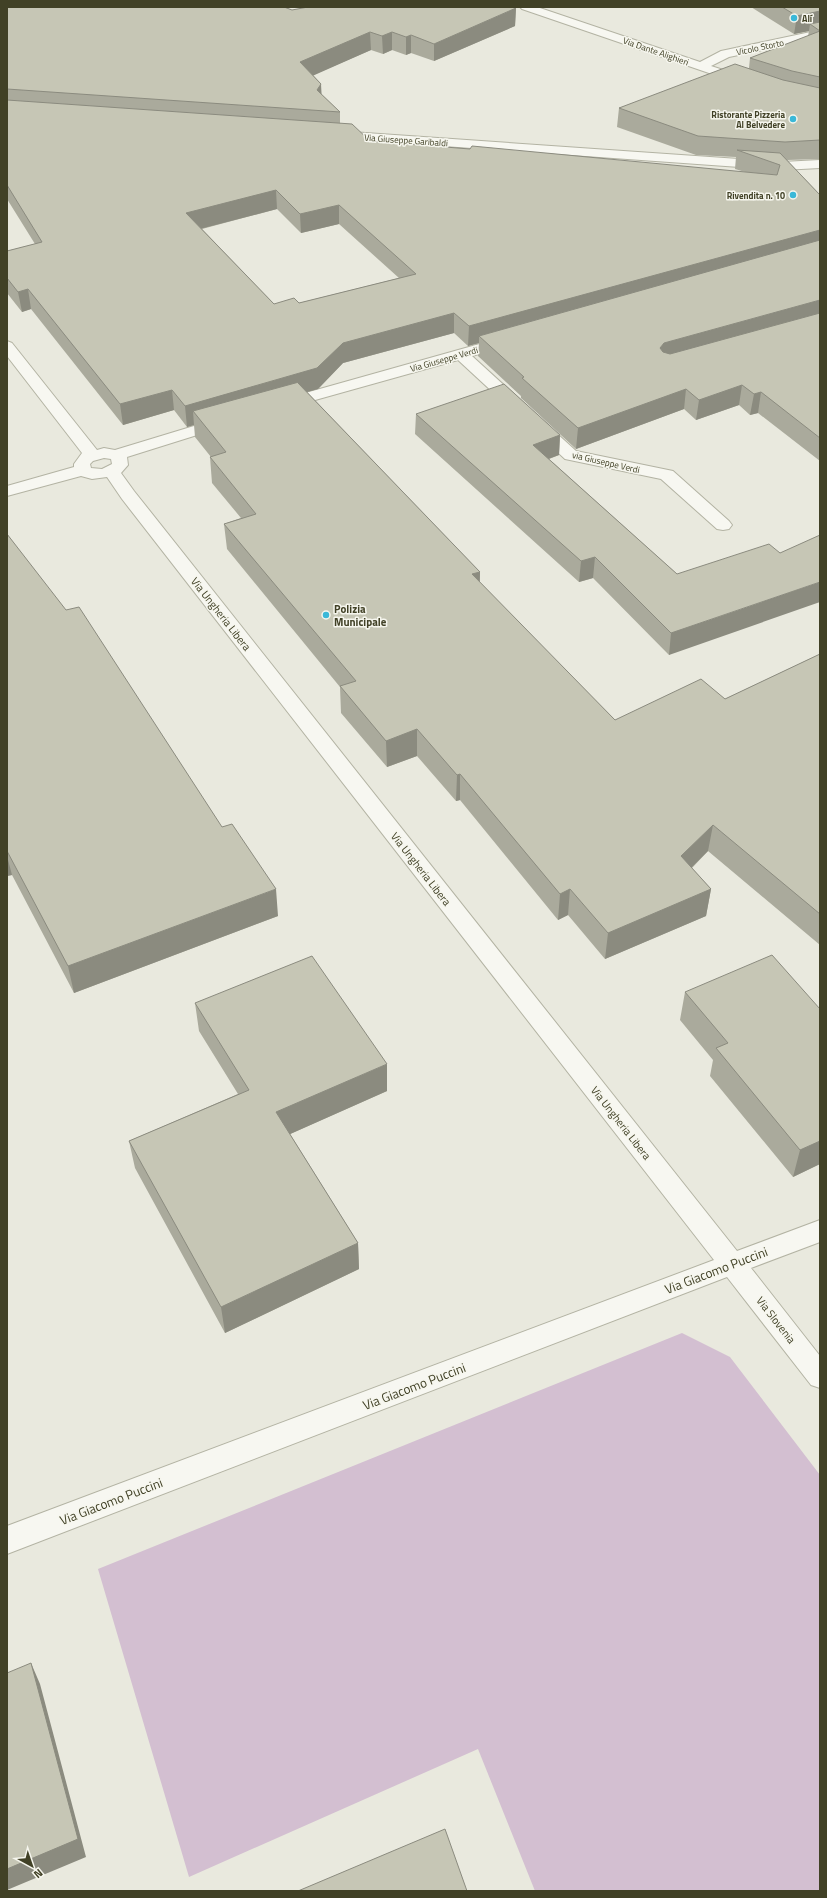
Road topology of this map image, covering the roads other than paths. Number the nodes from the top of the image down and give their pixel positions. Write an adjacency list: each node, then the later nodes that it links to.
1 (533, 8): 3 (street, Via Dante Alighieri)
2 (820, 34): 3 (street, Vicolo Storto)
3 (702, 66): 4 (street, Via Dante Alighieri)
4 (757, 85)
5 (328, 135): 7 (street, Via Giuseppe Garibaldi)
6 (820, 164): 7 (street, Via Giuseppe Garibaldi)
7 (782, 166): 8 (street, Via Giuseppe Garibaldi); 9 (street)
8 (820, 175)
9 (793, 179)
10 (522, 337): 12 (street, Via Giuseppe Verdi)
11 (7, 346): 15 (street)
12 (461, 354): 13 (street, Via Giuseppe Verdi); 19 (street, via Giuseppe Verdi)
13 (272, 408)
14 (234, 418): 16 (street)
15 (92, 455): 16 (street); 17 (street)
16 (114, 464): 17 (street); 21 (street, Via Ungheria Libera)
17 (84, 470): 18 (street)
18 (7, 491)
19 (723, 525)
20 (820, 1231): 21 (street, Via Giacomo Puccini)
21 (732, 1264): 22 (street, Via Slovenia); 23 (street, Via Giacomo Puccini)
22 (820, 1376)
23 (7, 1540)

